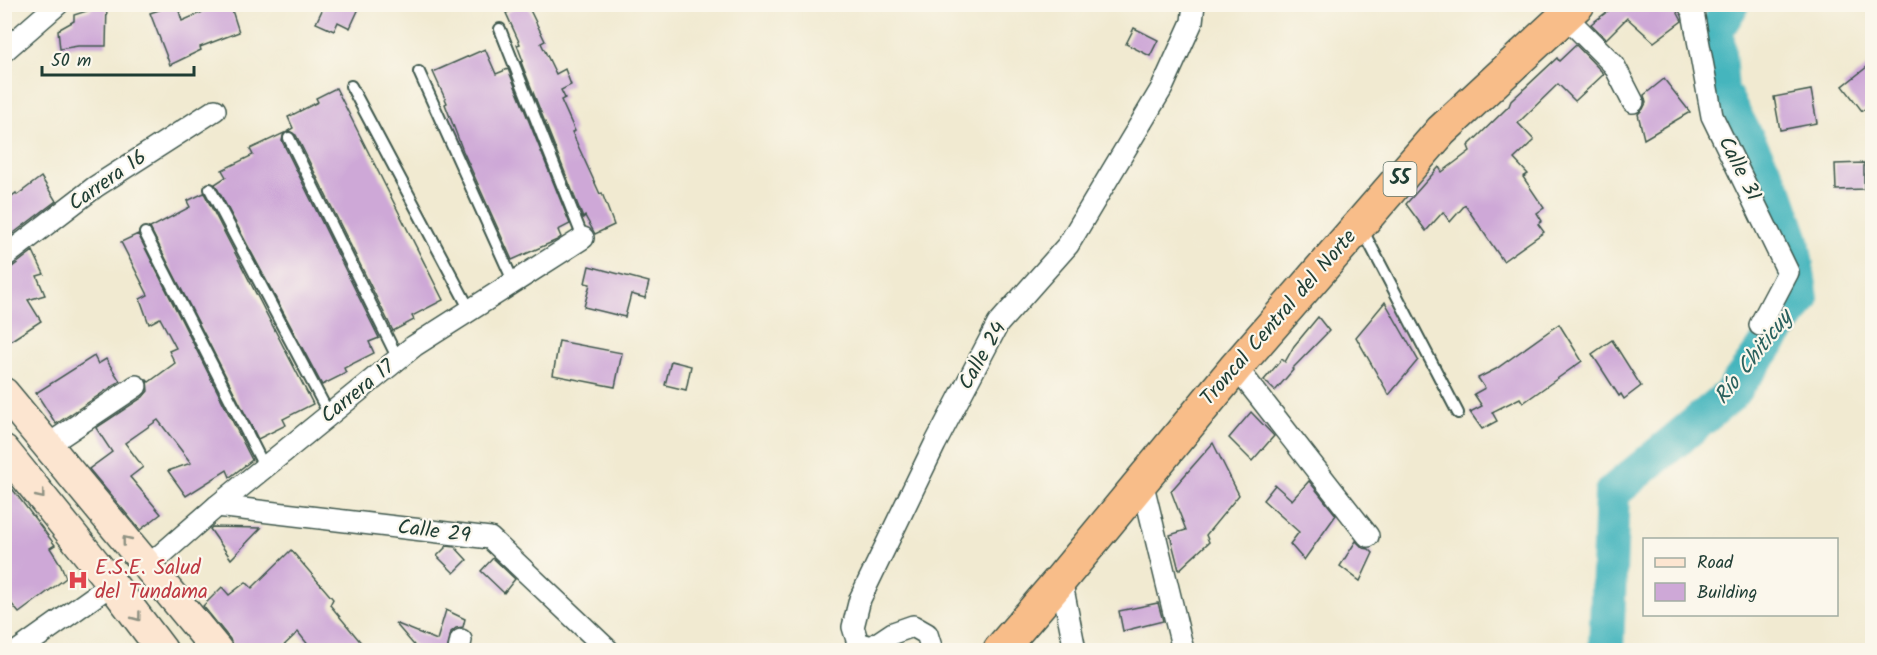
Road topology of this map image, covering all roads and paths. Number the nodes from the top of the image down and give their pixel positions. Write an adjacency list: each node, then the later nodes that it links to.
1 (58, 4): 6 (street)
2 (1194, 4): 39 (street, Calle 24)
3 (1688, 4): 19 (street, Calle 31)
4 (1572, 10): 9 (street); 13 (highway, Troncal Central del Norte / 55)
5 (500, 29): 15 (lane)
6 (4, 51)
7 (419, 72): 17 (lane)
8 (351, 86): 18 (lane)
9 (1633, 102)
10 (216, 110): 16 (street, Carrera 16)
11 (289, 138): 20 (lane)
12 (210, 189): 25 (lane)
13 (1360, 225): 21 (highway, Troncal Central del Norte / 55); 24 (lane)
14 (145, 233): 28 (lane)
15 (583, 238): 17 (street, Carrera 17)
16 (4, 257)
17 (514, 282): 18 (street, Carrera 17)
18 (470, 310): 20 (street, Carrera 17)
19 (1760, 326)
20 (398, 359): 25 (street, Carrera 17)
21 (1236, 367): 29 (highway, Troncal Central del Norte / 55); 31 (street)
22 (136, 386): 26 (street)
23 (4, 393): 26 (main road)
24 (1458, 413)
25 (330, 416): 28 (street, Carrera 17)
26 (48, 445): 32 (main road, one-way to 26)
27 (4, 450): 34 (main road, one-way to 34)
28 (265, 468): 30 (street, Carrera 17)
29 (1142, 481): 33 (highway, Troncal Central del Norte / 55); 42 (street)
30 (217, 506): 32 (street, Carrera 17); 38 (street, Calle 29)
31 (1368, 536)
32 (147, 567): 37 (main road)
33 (1061, 579): 40 (highway, Troncal Central del Norte / 55); 41 (street)
34 (112, 584): 35 (street); 36 (main road, one-way to 36)
35 (19, 651)
36 (162, 651)
37 (216, 651)
38 (608, 651)
39 (932, 651)
40 (1000, 651)
41 (1075, 651)
42 (1183, 651)

